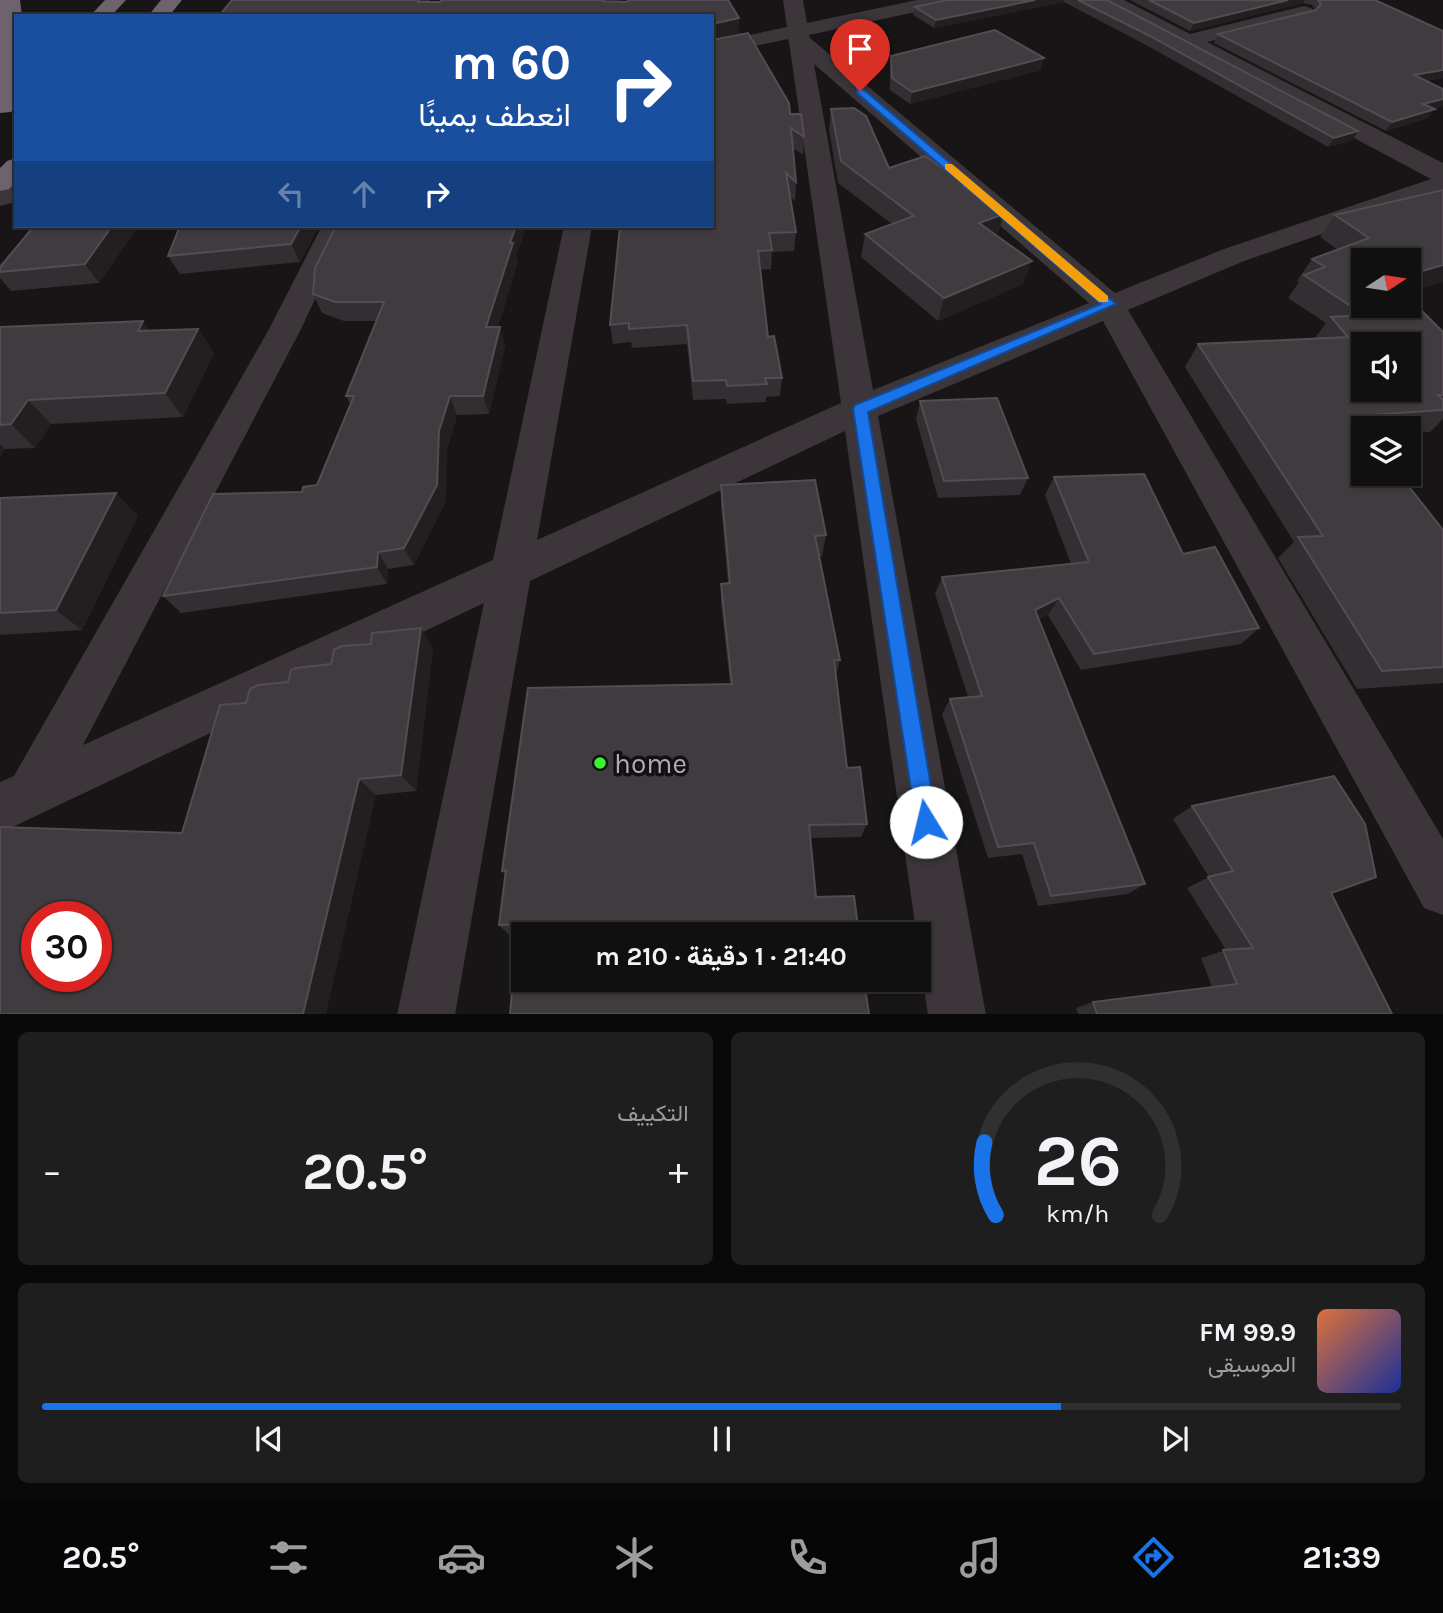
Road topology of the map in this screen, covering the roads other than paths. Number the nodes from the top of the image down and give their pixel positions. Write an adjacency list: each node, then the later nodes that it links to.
1 (10, 0): 10 (highway)
2 (116, 0): 7 (highway)
3 (172, 0): 8 (highway)
4 (945, 0): 9 (street)
5 (1109, 0): 11 (street)
6 (1304, 12): 11 (street)
7 (102, 14)
8 (160, 14)
9 (795, 23): 12 (street); 19 (street); 20 (street)
10 (6, 28): 13 (highway)
11 (1187, 41): 15 (street)
12 (714, 48)
13 (6, 104)
14 (14, 168): 16 (highway)
15 (1443, 178): 19 (street)
16 (0, 183)
17 (335, 228): 22 (street)
18 (578, 228): 21 (street)
19 (1110, 304): 20 (street); 23 (street)
20 (860, 409): 21 (street); 25 (street)
21 (512, 569): 22 (street); 24 (street)
22 (16, 800)
23 (1443, 889)
24 (426, 1014)
25 (957, 1014)

